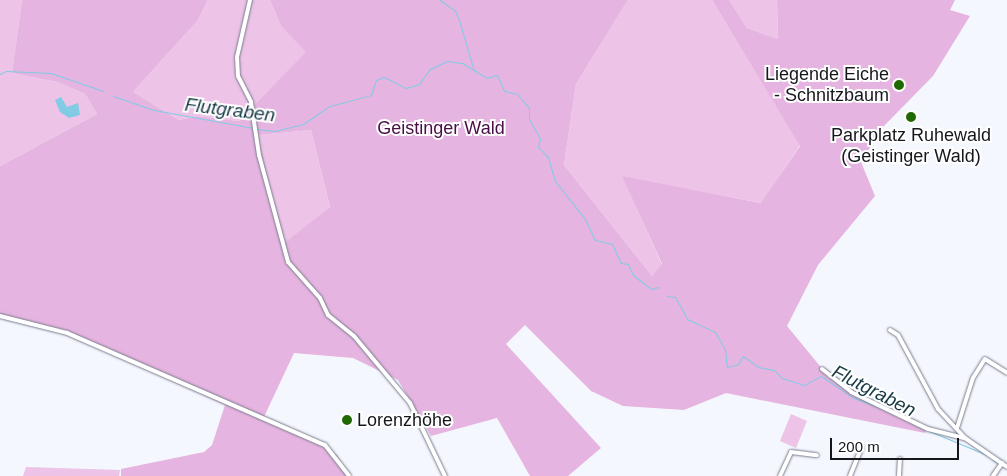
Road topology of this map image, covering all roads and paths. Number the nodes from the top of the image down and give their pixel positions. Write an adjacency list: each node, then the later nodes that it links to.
1 (250, 0): 14 (street)
2 (0, 316): 13 (street)
3 (890, 330): 6 (street)
4 (822, 369): 7 (street)
5 (1007, 373): 6 (street)
6 (957, 428): 7 (street)
7 (965, 438): 11 (street)
8 (862, 447): 16 (street)
9 (816, 455): 15 (street)
10 (900, 459): 17 (street)
11 (1002, 463): 12 (street); 18 (street)
12 (1007, 467)
13 (349, 476)
14 (445, 476)
15 (780, 476)
16 (850, 476)
17 (899, 476)
18 (993, 476)

